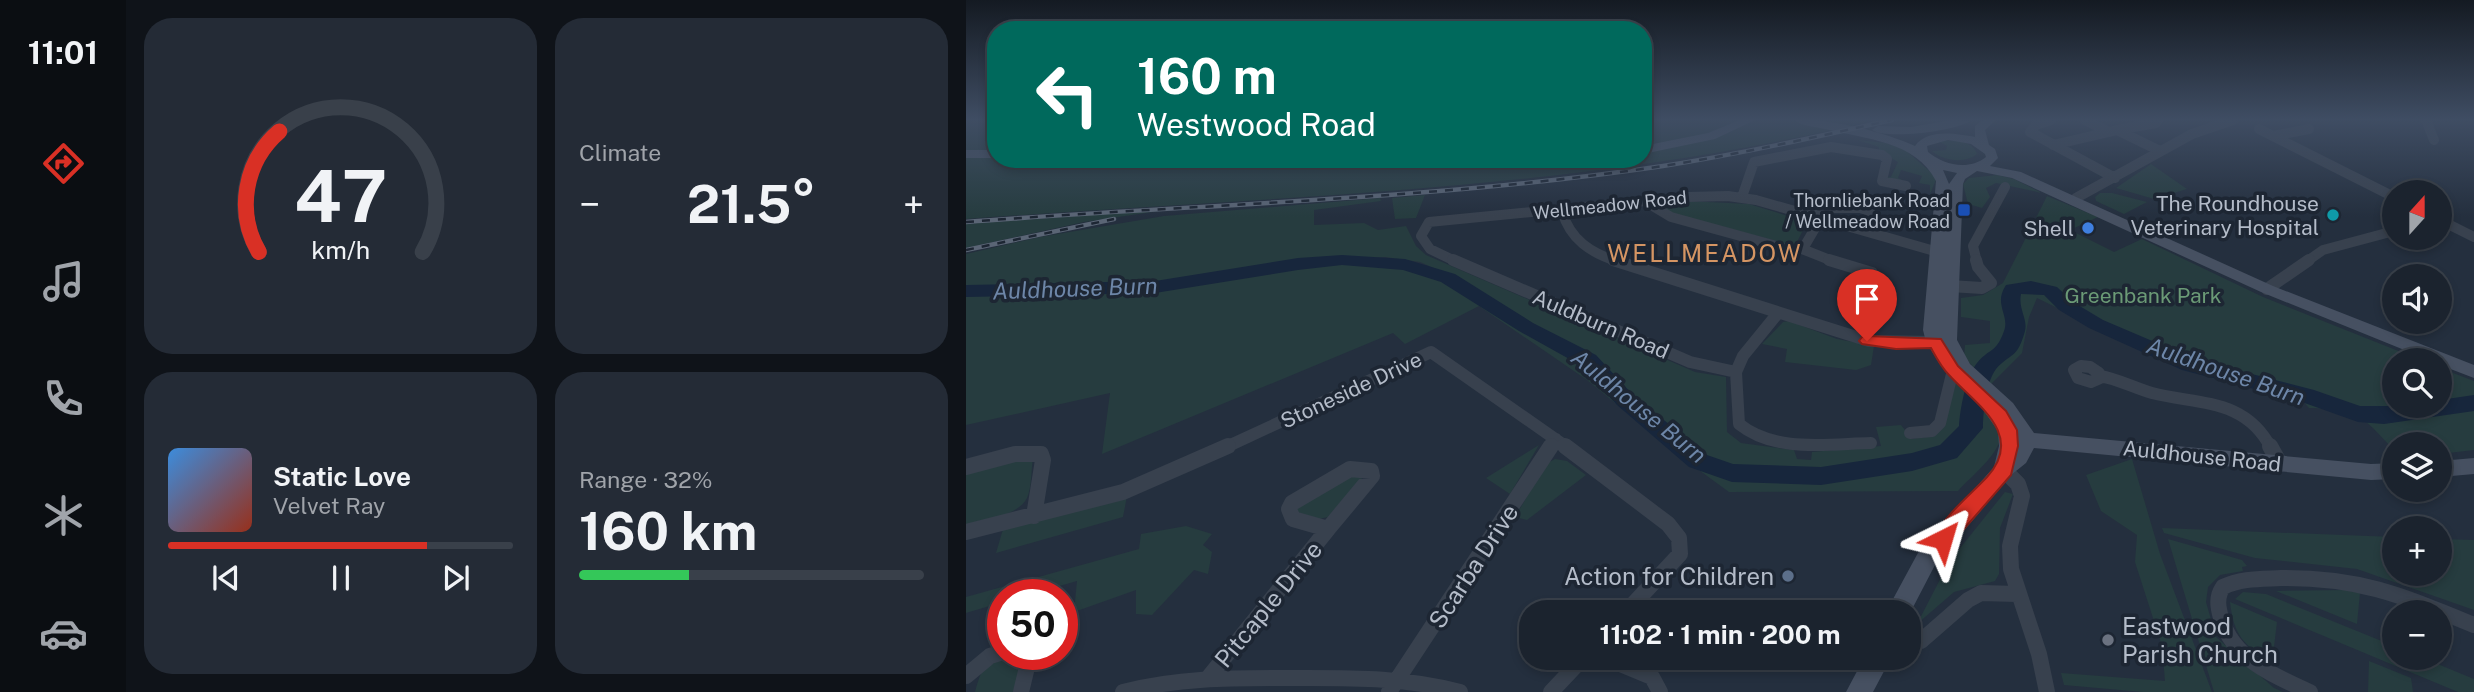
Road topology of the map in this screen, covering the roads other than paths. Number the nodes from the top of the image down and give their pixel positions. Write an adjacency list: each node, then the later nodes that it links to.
1 (1804, 152): 17 (street)
2 (1865, 152): 14 (street)
3 (1917, 152): 11 (main road)
4 (1989, 152): 12 (main road)
5 (1995, 152): 18 (main road)
6 (2067, 152): 13 (street)
7 (2158, 152): 13 (street)
8 (2305, 152): 16 (street)
9 (966, 154): 10 (main road)
10 (987, 154)
11 (1923, 155): 12 (main road); 29 (main road)
12 (1975, 167): 18 (main road); 29 (main road)
13 (2115, 178): 18 (street)
14 (1906, 186)
15 (2005, 187): 31 (street)
16 (2382, 191)
17 (1742, 197): 19 (street, Wellmeadow Road); 20 (street, Wellmeadow Road)
18 (2074, 199): 32 (main road)
19 (1646, 202): 21 (street, Wellmeadow Road); 28 (street)
20 (1790, 208): 22 (street, Wellmeadow Road); 25 (street, Wellmeadow Road)
21 (1562, 211): 23 (street, Wellmeadow Road); 33 (street)
22 (1821, 218): 25 (street, Wellmeadow Road); 28 (street)
23 (1429, 222): 37 (street, Auldburn Road)
24 (2452, 227): 27 (street)
25 (1858, 229): 29 (street, Wellmeadow Road)
26 (2382, 234): 32 (street)
27 (2474, 237)
28 (1802, 249): 30 (street)
29 (1945, 254): 31 (main road); 34 (main road)
30 (1872, 273)
31 (1950, 286): 34 (main road)
32 (2267, 289): 36 (main road)
33 (1778, 313): 34 (street); 37 (street)
34 (1942, 342): 35 (main road); 39 (main road)
35 (1953, 370): 39 (main road); 40 (street)
36 (2474, 372)
37 (1736, 373): 43 (street)
38 (2100, 376): 44 (street)
39 (1970, 381): 41 (main road)
40 (1910, 433)
41 (2017, 438): 44 (main road, Auldhouse Road); 48 (main road)
42 (1556, 439): 50 (street, Stoneside Drive); 54 (street, Stoneside Drive); 65 (street, Scarba Drive)
43 (1871, 443)
44 (2280, 464): 49 (main road, Auldhouse Road)
45 (2474, 466): 47 (main road)
46 (966, 467): 50 (street)
47 (2452, 468)
48 (2004, 470): 53 (street); 55 (main road)
49 (2382, 472)
50 (1034, 516): 52 (street, Stoneside Drive)
51 (1328, 529): 51 (street, Pitcaple Drive); 64 (street, Pitcaple Drive)
52 (966, 533)
53 (2017, 594): 57 (street); 72 (street)
54 (1637, 600)
55 (1904, 600)
56 (2474, 625): 73 (street)
57 (1921, 641)
58 (987, 659): 63 (street)
59 (1026, 670): 66 (street)
60 (1572, 670): 69 (street)
61 (1636, 670): 70 (street)
62 (1871, 670): 71 (main road)
63 (966, 676)
64 (1208, 678): 65 (street); 67 (street)
65 (1394, 685): 68 (street)
66 (1021, 692)
67 (1123, 692)
68 (1460, 692)
69 (1551, 692)
70 (1660, 692)
71 (1858, 692)
72 (2047, 692)
73 (2311, 692)

